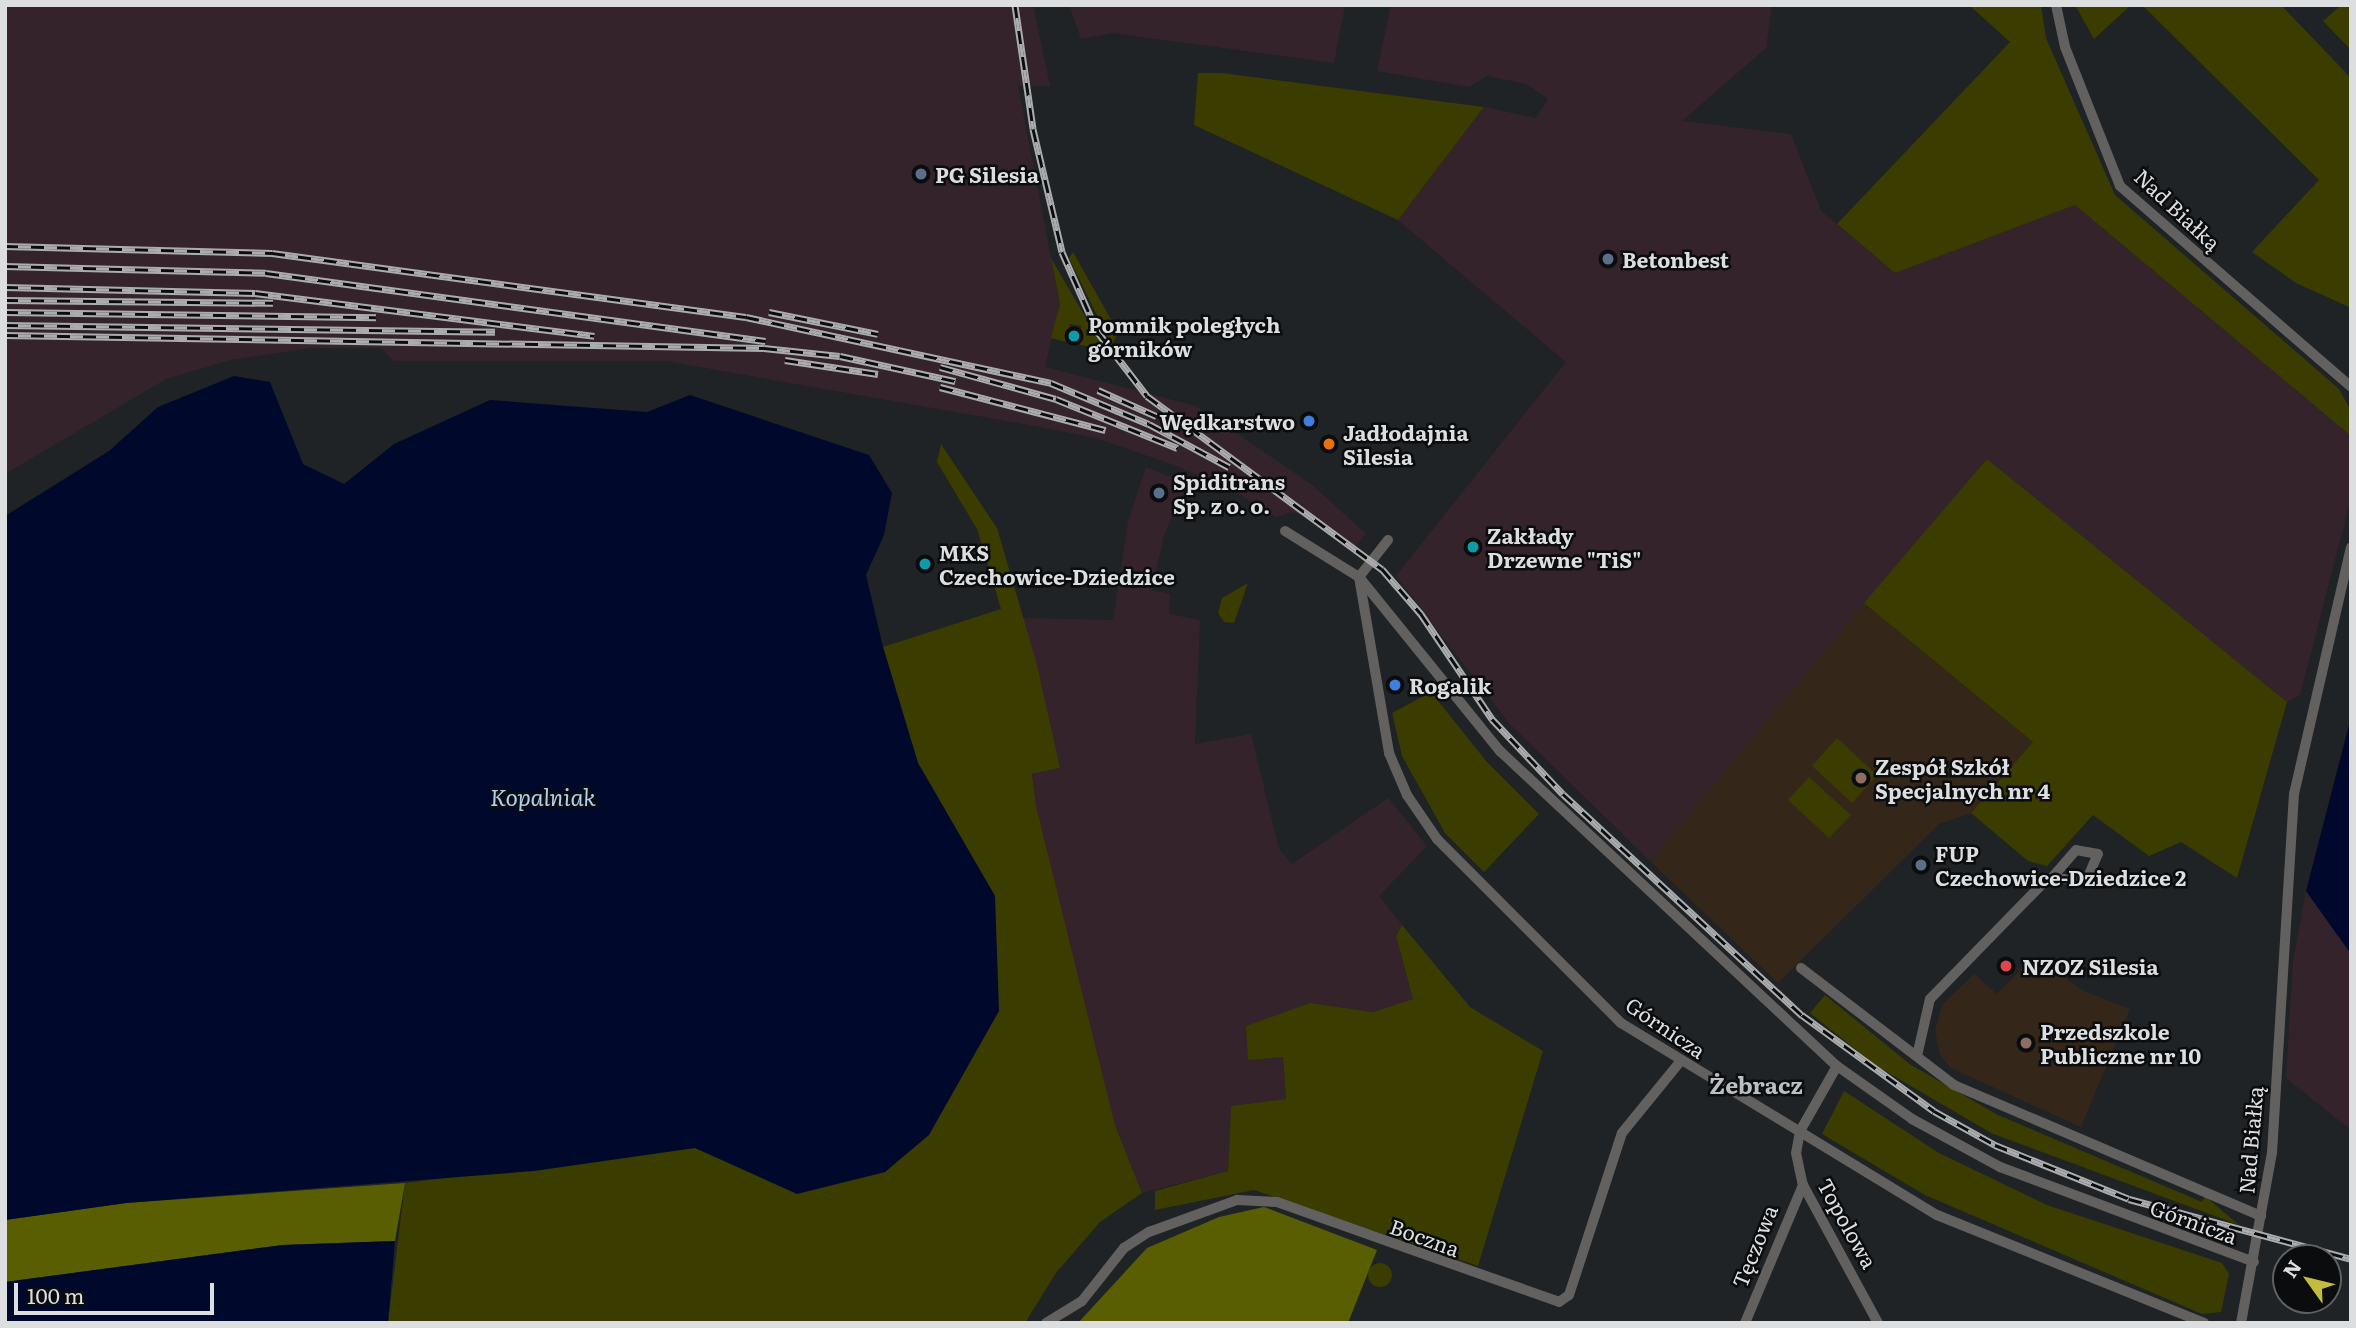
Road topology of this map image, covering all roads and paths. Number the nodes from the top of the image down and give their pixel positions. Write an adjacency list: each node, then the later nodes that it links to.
1 (2056, 5): 2 (street, Nad Białką)
2 (2351, 387)
3 (1285, 531): 6 (street, Górnicza)
4 (1388, 540): 6 (street)
5 (2351, 548): 14 (street, Nad Białką)
6 (1359, 577): 10 (street, Górnicza); 11 (street, Górnicza)
7 (2050, 880): 9 (street)
8 (1801, 968): 9 (street, Nad Białką)
9 (1917, 1056): 14 (street, Nad Białką)
10 (1680, 1062): 12 (street, Górnicza); 16 (street, Boczna)
11 (1837, 1066): 12 (street, Topolowa); 15 (street, Górnicza)
12 (1800, 1131): 13 (street, Topolowa); 19 (street, Górnicza)
13 (1802, 1185): 17 (street, Tęczowa); 18 (street, Topolowa)
14 (2261, 1216): 15 (street)
15 (2254, 1262): 20 (street)
16 (1046, 1323)
17 (1745, 1323)
18 (1878, 1323)
19 (2204, 1323)
20 (2241, 1323)

